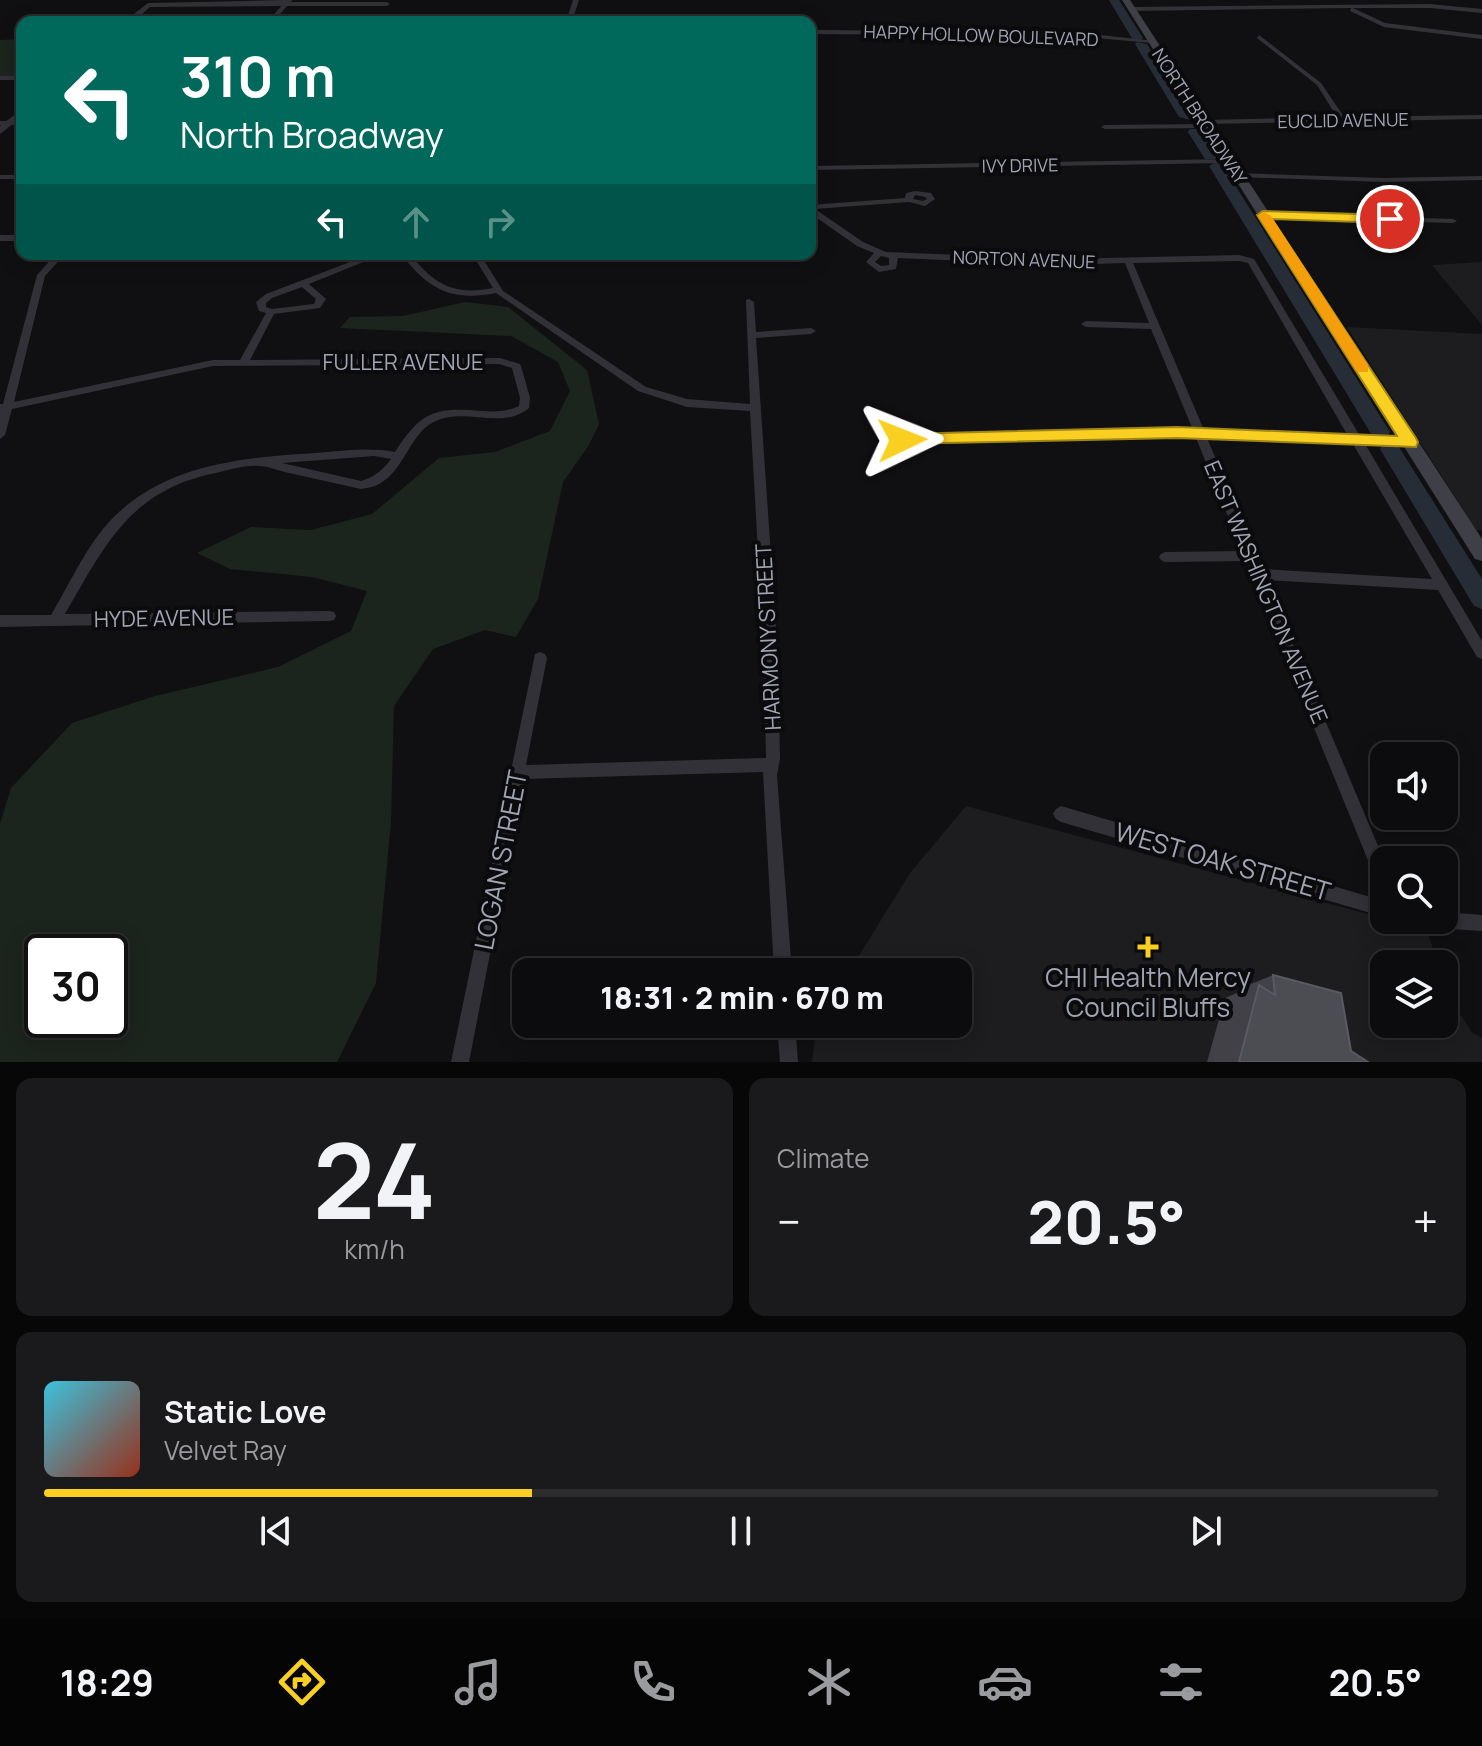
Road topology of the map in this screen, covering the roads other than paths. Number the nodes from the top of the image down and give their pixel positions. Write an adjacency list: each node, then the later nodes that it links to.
1 (151, 2): 2 (street); 7 (street)
2 (287, 2): 3 (street)
3 (387, 4)
4 (1128, 4): 5 (street); 11 (main road, NORTH BROADWAY)
5 (1349, 8): 6 (street); 10 (street)
6 (1482, 11)
7 (135, 16)
8 (816, 32): 11 (street, HAPPY HOLLOW BOULEVARD)
9 (1259, 37): 13 (street)
10 (1482, 37)
11 (1152, 41): 15 (main road, NORTH BROADWAY)
12 (1482, 117): 13 (street, EUCLID AVENUE)
13 (1342, 120): 15 (street, EUCLID AVENUE)
14 (5, 123): 17 (street)
15 (1205, 124): 16 (street, EUCLID AVENUE); 18 (main road, NORTH BROADWAY)
16 (1105, 127)
17 (0, 131)
18 (1229, 161): 19 (street, IVY DRIVE); 20 (main road, NORTH BROADWAY)
19 (816, 168)
20 (1238, 175): 21 (street); 25 (main road, NORTH BROADWAY)
21 (1482, 178)
22 (909, 200): 23 (street)
23 (816, 208)
24 (816, 212): 27 (street, NORTON AVENUE)
25 (1263, 215): 26 (street); 49 (main road, NORTH BROADWAY)
26 (1453, 221)
27 (878, 254): 28 (street, NORTON AVENUE); 28 (street)
28 (894, 256): 33 (street, NORTON AVENUE)
29 (55, 260): 43 (street)
30 (363, 260): 34 (street)
31 (410, 260): 35 (street)
32 (480, 260): 35 (street)
33 (1128, 261): 39 (street, EAST WASHINGTON AVENUE); 48 (street, NORTON AVENUE)
34 (303, 283): 37 (street); 37 (street)
35 (498, 290): 44 (street)
36 (749, 302): 41 (street, HARMONY STREET)
37 (271, 312): 42 (street)
38 (1086, 324): 39 (street)
39 (1155, 326): 45 (street, EAST WASHINGTON AVENUE)
40 (811, 331): 41 (street)
41 (751, 335): 44 (street, HARMONY STREET)
42 (244, 362): 43 (street, FULLER AVENUE); 50 (street, FULLER AVENUE)
43 (4, 408): 46 (street)
44 (754, 408): 62 (street, HARMONY STREET)
45 (1200, 433): 47 (street); 48 (street); 53 (street, EAST WASHINGTON AVENUE)
46 (0, 435)
47 (902, 440)
48 (1356, 440): 49 (street); 56 (street)
49 (1410, 442): 52 (main road, NORTH BROADWAY)
50 (398, 457): 51 (street); 51 (street, FULLER AVENUE)
51 (263, 463): 58 (street)
52 (1482, 554)
53 (1252, 556): 54 (street); 55 (street, EAST WASHINGTON AVENUE)
54 (1165, 557)
55 (1259, 574): 56 (street); 65 (street, EAST WASHINGTON AVENUE)
56 (1442, 585): 60 (street)
57 (329, 616): 58 (street, HYDE AVENUE)
58 (55, 620): 59 (street, HYDE AVENUE)
59 (0, 621)
60 (1482, 653)
61 (540, 658): 63 (street, LOGAN STREET)
62 (772, 765): 63 (street); 69 (street, HARMONY STREET)
63 (517, 772): 71 (street, LOGAN STREET)
64 (1061, 814): 66 (street, WEST OAK STREET)
65 (1370, 846)
66 (1370, 905)
67 (1458, 921): 68 (street)
68 (1482, 923)
69 (782, 958)
70 (787, 1038): 72 (street)
71 (460, 1062)
72 (789, 1062)

